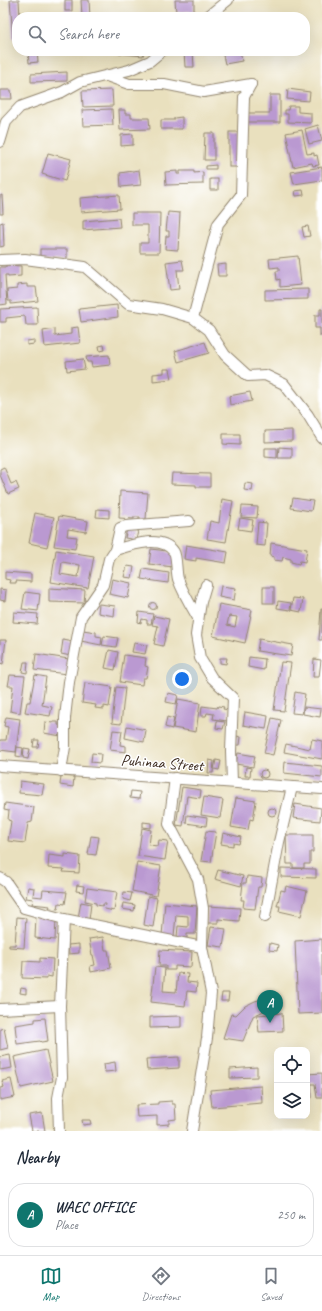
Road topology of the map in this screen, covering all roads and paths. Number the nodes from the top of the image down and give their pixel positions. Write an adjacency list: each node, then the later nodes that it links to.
1 (228, 0): 2 (street)
2 (213, 12)
3 (156, 56): 4 (street)
4 (107, 76): 5 (street); 7 (street)
5 (0, 142)
6 (0, 260): 7 (street)
7 (193, 318): 8 (street)
8 (322, 438)
9 (189, 522): 10 (street)
10 (115, 550): 12 (street); 14 (street)
11 (206, 586): 12 (street)
12 (198, 618): 16 (street)
13 (0, 766): 14 (street, Puhinaa Street)
14 (61, 771): 15 (street, Puhinaa Street)
15 (175, 778): 16 (street, Puhinaa Street); 22 (street)
16 (232, 782): 17 (street, Puhinaa Street)
17 (292, 787): 18 (street, Puhinaa Street); 20 (street)
18 (322, 789)
19 (0, 878): 21 (street)
20 (265, 917)
21 (64, 919): 22 (street); 23 (street)
22 (202, 947): 26 (street)
23 (60, 1006): 24 (street); 25 (street)
24 (0, 1009)
25 (59, 1131)
26 (192, 1131)

